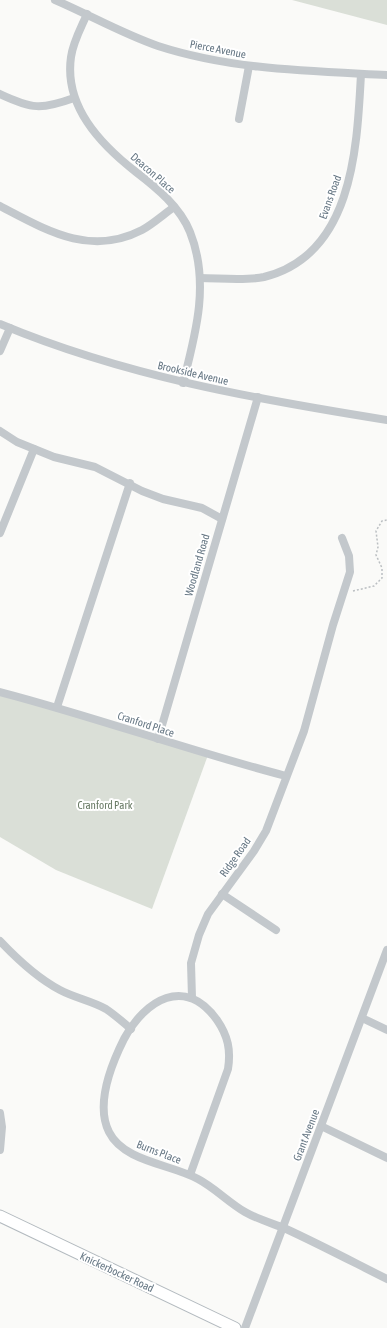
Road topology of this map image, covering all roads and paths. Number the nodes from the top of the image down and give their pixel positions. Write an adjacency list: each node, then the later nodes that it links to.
1 (56, 0): 2 (street, Pierce Avenue)
2 (86, 14): 3 (street, Pierce Avenue); 7 (street, Deacon Place)
3 (249, 66): 4 (street, Pierce Avenue); 8 (street)
4 (361, 74): 5 (street, Pierce Avenue); 11 (street, Evans Road)
5 (387, 75)
6 (0, 94): 7 (street)
7 (74, 98): 10 (street, Deacon Place)
8 (239, 119)
9 (0, 206): 10 (street)
10 (174, 207): 11 (street, Deacon Place)
11 (200, 278): 15 (street, Deacon Place)
12 (0, 324): 13 (street, Brookside Avenue)
13 (10, 328): 14 (street); 15 (street, Brookside Avenue)
14 (0, 351)
15 (183, 383): 16 (street, Brookside Avenue)
16 (258, 397): 17 (street, Brookside Avenue); 21 (street, Woodland Road)
17 (387, 420)
18 (0, 431): 19 (street)
19 (34, 449): 20 (street); 23 (street)
20 (130, 483): 21 (street); 27 (street)
21 (222, 519): 28 (street, Woodland Road)
22 (387, 520): 25 (path)
23 (0, 533)
24 (342, 538): 25 (street, Ridge Road)
25 (344, 590): 29 (street, Ridge Road)
26 (0, 692): 27 (street, Cranford Place)
27 (57, 707): 28 (street, Cranford Place)
28 (158, 739): 29 (street, Cranford Place)
29 (286, 776): 30 (street, Ridge Road)
30 (222, 894): 31 (street); 34 (street, Ridge Road)
31 (276, 930)
32 (0, 941): 36 (street)
33 (387, 950): 35 (street, Grant Avenue)
34 (192, 998): 36 (street, Burns Place); 42 (street)
35 (362, 1018): 37 (street); 39 (street, Grant Avenue)
36 (130, 1029): 42 (street, Burns Place)
37 (387, 1030)
38 (0, 1113): 40 (street)
39 (322, 1126): 41 (street); 44 (street, Grant Avenue)
40 (0, 1150)
41 (387, 1158)
42 (190, 1175): 44 (street, Burns Place)
43 (0, 1216): 46 (main road, Knickerbocker Road)
44 (283, 1228): 45 (street, Burns Place); 47 (street, Grant Avenue)
45 (387, 1279)
46 (235, 1328)
47 (245, 1328)

